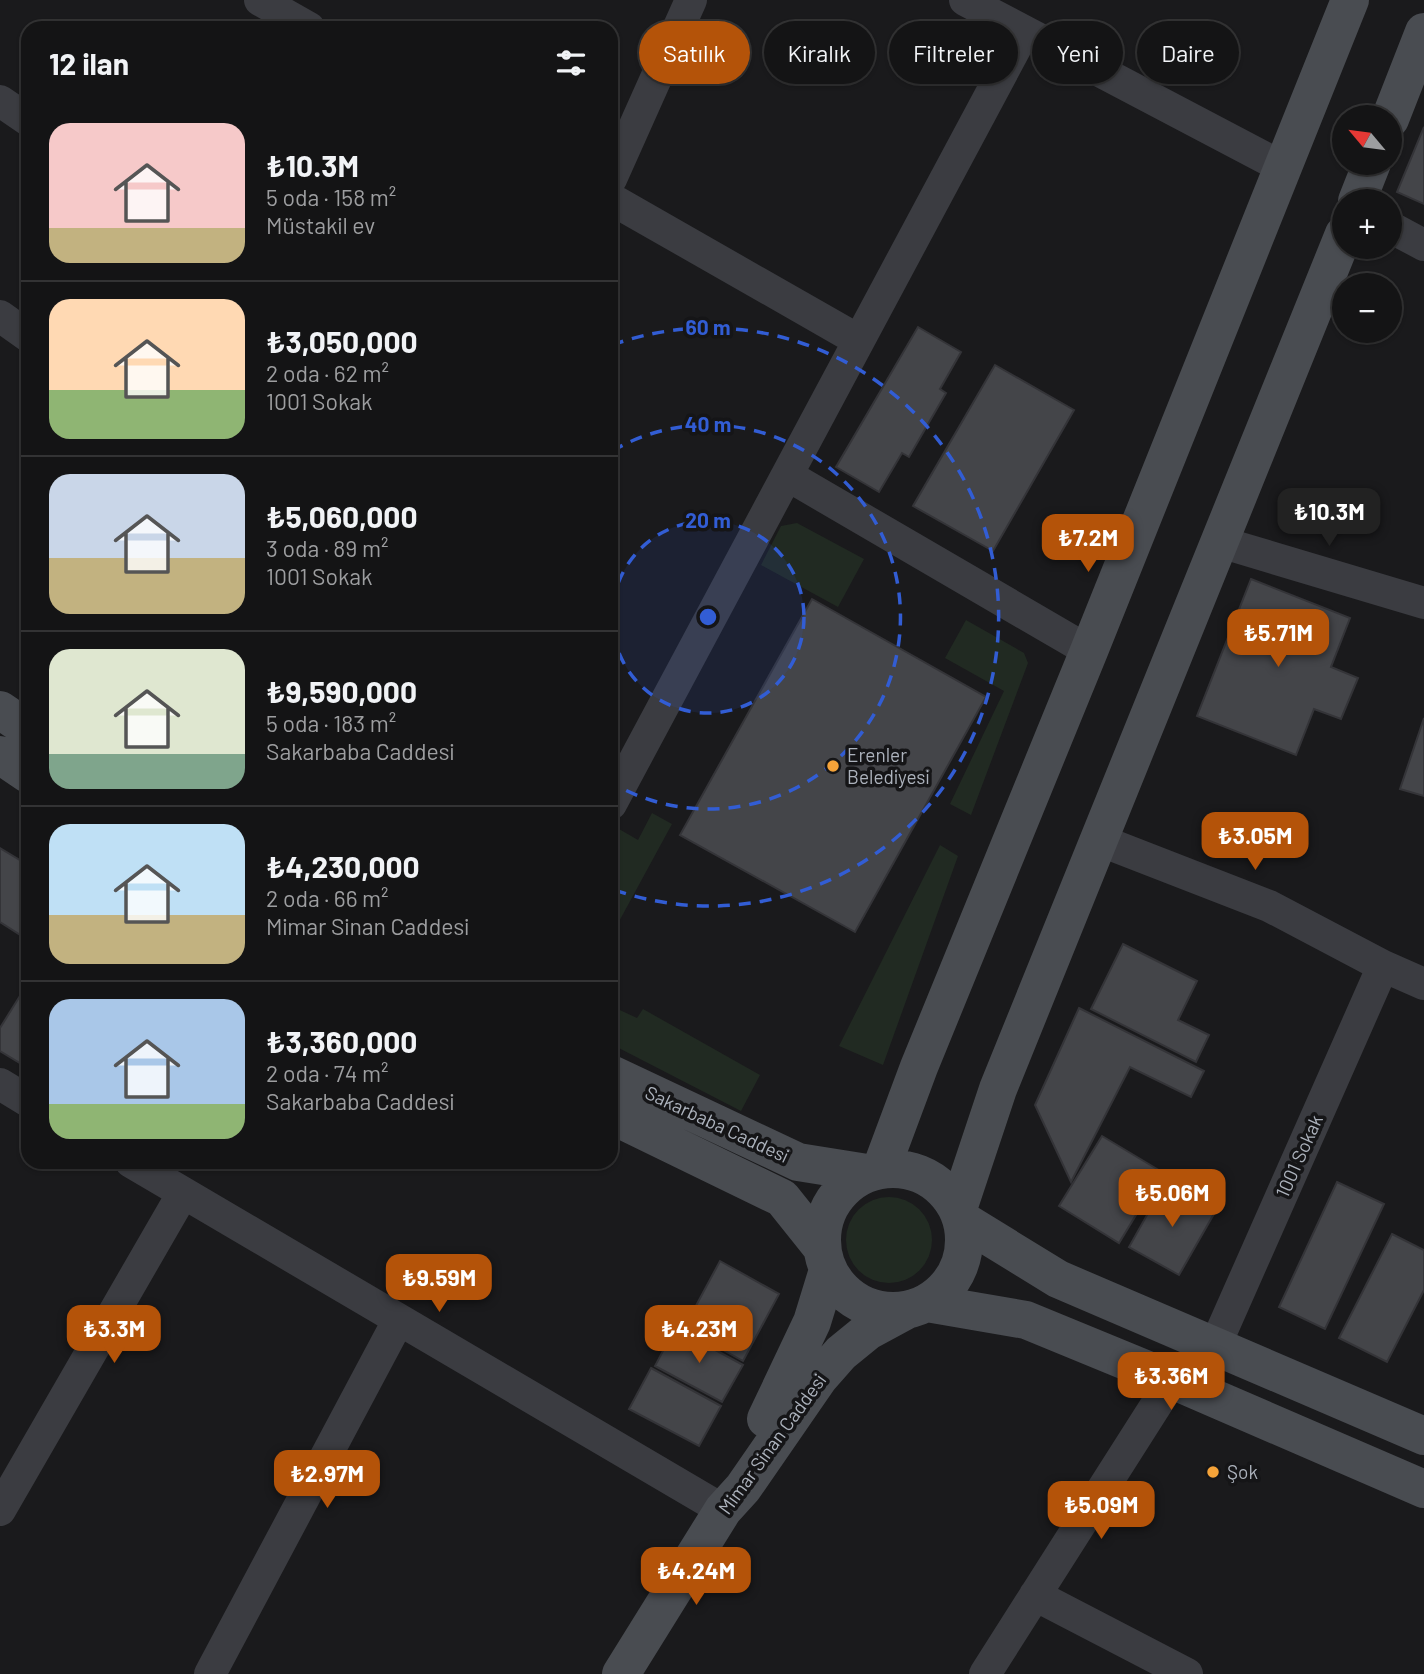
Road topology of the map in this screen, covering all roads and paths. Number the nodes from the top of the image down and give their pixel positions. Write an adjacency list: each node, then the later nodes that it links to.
1 (260, 0): 5 (street)
2 (691, 0): 11 (street)
3 (965, 0): 6 (street)
4 (1350, 0): 12 (main road)
5 (297, 21)
6 (1024, 32): 12 (street); 19 (street)
7 (1424, 32): 9 (main road)
8 (0, 101): 10 (street)
9 (1395, 105)
10 (21, 115)
11 (618, 163)
12 (1284, 167): 23 (main road)
13 (618, 204): 19 (street)
14 (1402, 233): 15 (street)
15 (1424, 245)
16 (1334, 259): 21 (main road)
17 (0, 316): 18 (street)
18 (21, 330)
19 (858, 340): 20 (street)
20 (787, 475): 23 (street); 28 (street)
21 (1220, 541): 22 (street); 29 (main road)
22 (1424, 603)
23 (1089, 651): 38 (main road)
24 (0, 710): 25 (main road)
25 (21, 724)
26 (0, 755): 27 (main road)
27 (21, 769)
28 (618, 791)
29 (1099, 840): 31 (street); 40 (main road)
30 (1424, 959): 31 (street)
31 (1383, 966): 32 (street); 44 (street, 1001 Sokak)
32 (1424, 984)
33 (618, 1077): 38 (main road, Sakarbaba Caddesi)
34 (0, 1084): 35 (street)
35 (21, 1097)
36 (618, 1118): 41 (main road, Sakarbaba Caddesi)
37 (143, 1169): 39 (street)
38 (874, 1171): 40 (main road); 41 (main road)
39 (183, 1193): 43 (street); 48 (street)
40 (960, 1215): 42 (main road); 44 (main road)
41 (825, 1259): 42 (main road); 49 (main road)
42 (916, 1307): 45 (main road); 49 (main road, Mimar Sinan Caddesi)
43 (398, 1321): 49 (street); 51 (street)
44 (1214, 1346): 46 (main road)
45 (1172, 1380): 47 (main road); 50 (street)
46 (1424, 1436)
47 (1424, 1489)
48 (0, 1510)
49 (723, 1510): 52 (main road, Mimar Sinan Caddesi)
50 (1035, 1595): 53 (street); 54 (street)
51 (210, 1674)
52 (621, 1674)
53 (985, 1674)
54 (1187, 1674)

